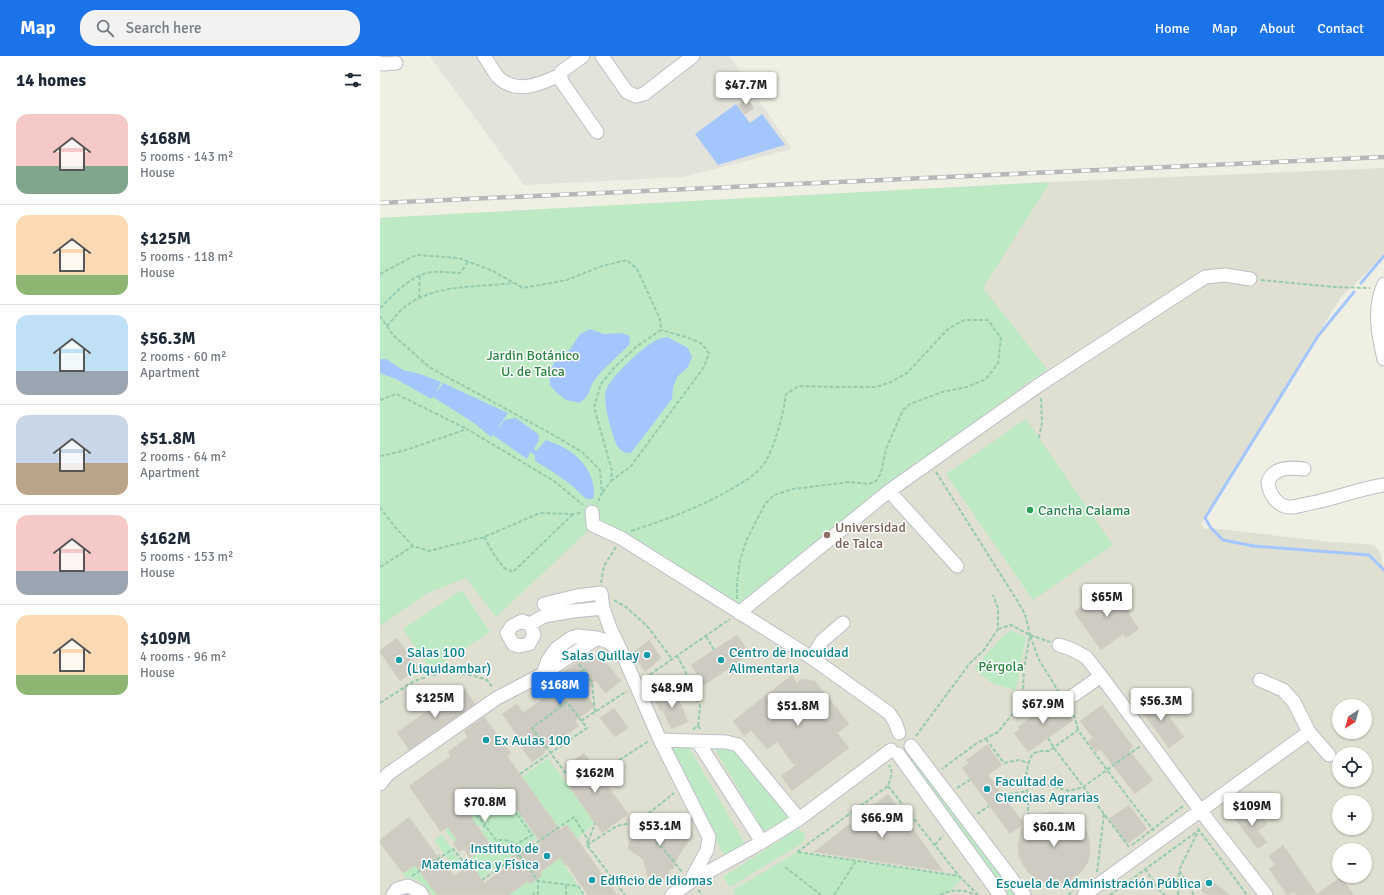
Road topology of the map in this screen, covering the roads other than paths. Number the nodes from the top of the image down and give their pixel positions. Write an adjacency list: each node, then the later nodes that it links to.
1 (484, 56): 7 (street)
2 (583, 56): 7 (street)
3 (602, 56): 4 (street)
4 (693, 56)
5 (380, 63): 6 (street)
6 (396, 63)
7 (560, 75): 8 (street)
8 (597, 132)
9 (1250, 279): 15 (street)
10 (1383, 286): 11 (street)
11 (1381, 313): 12 (street)
12 (1384, 358)
13 (1304, 469): 14 (street)
14 (1384, 485)
15 (889, 491): 17 (street); 20 (street)
16 (592, 512): 20 (street)
17 (957, 566)
18 (544, 604): 19 (street)
19 (603, 608): 22 (street); 25 (street)
20 (739, 613): 26 (street)
21 (843, 623): 26 (street)
22 (530, 624)
23 (597, 638): 25 (street); 27 (street); 27 (street)
24 (1059, 645): 28 (street)
25 (624, 655): 33 (street)
26 (812, 658): 32 (street)
27 (543, 674): 38 (street)
28 (1102, 676): 30 (street); 39 (street)
29 (1260, 680): 31 (street)
30 (1074, 695)
31 (1309, 732): 37 (street); 39 (street)
32 (899, 733): 35 (street); 36 (street)
33 (656, 740): 34 (street); 42 (street)
34 (698, 742): 40 (street); 41 (street)
35 (911, 744): 36 (street); 47 (street)
36 (895, 752): 40 (street); 46 (street)
37 (1329, 755)
38 (380, 784)
39 (1196, 814): 48 (street); 49 (street)
40 (799, 820): 41 (street)
41 (762, 842): 42 (street)
42 (688, 876): 45 (street)
43 (393, 895): 44 (street)
44 (422, 895)
45 (672, 895)
46 (1000, 895)
47 (1024, 895)
48 (1084, 895)
49 (1266, 895)

